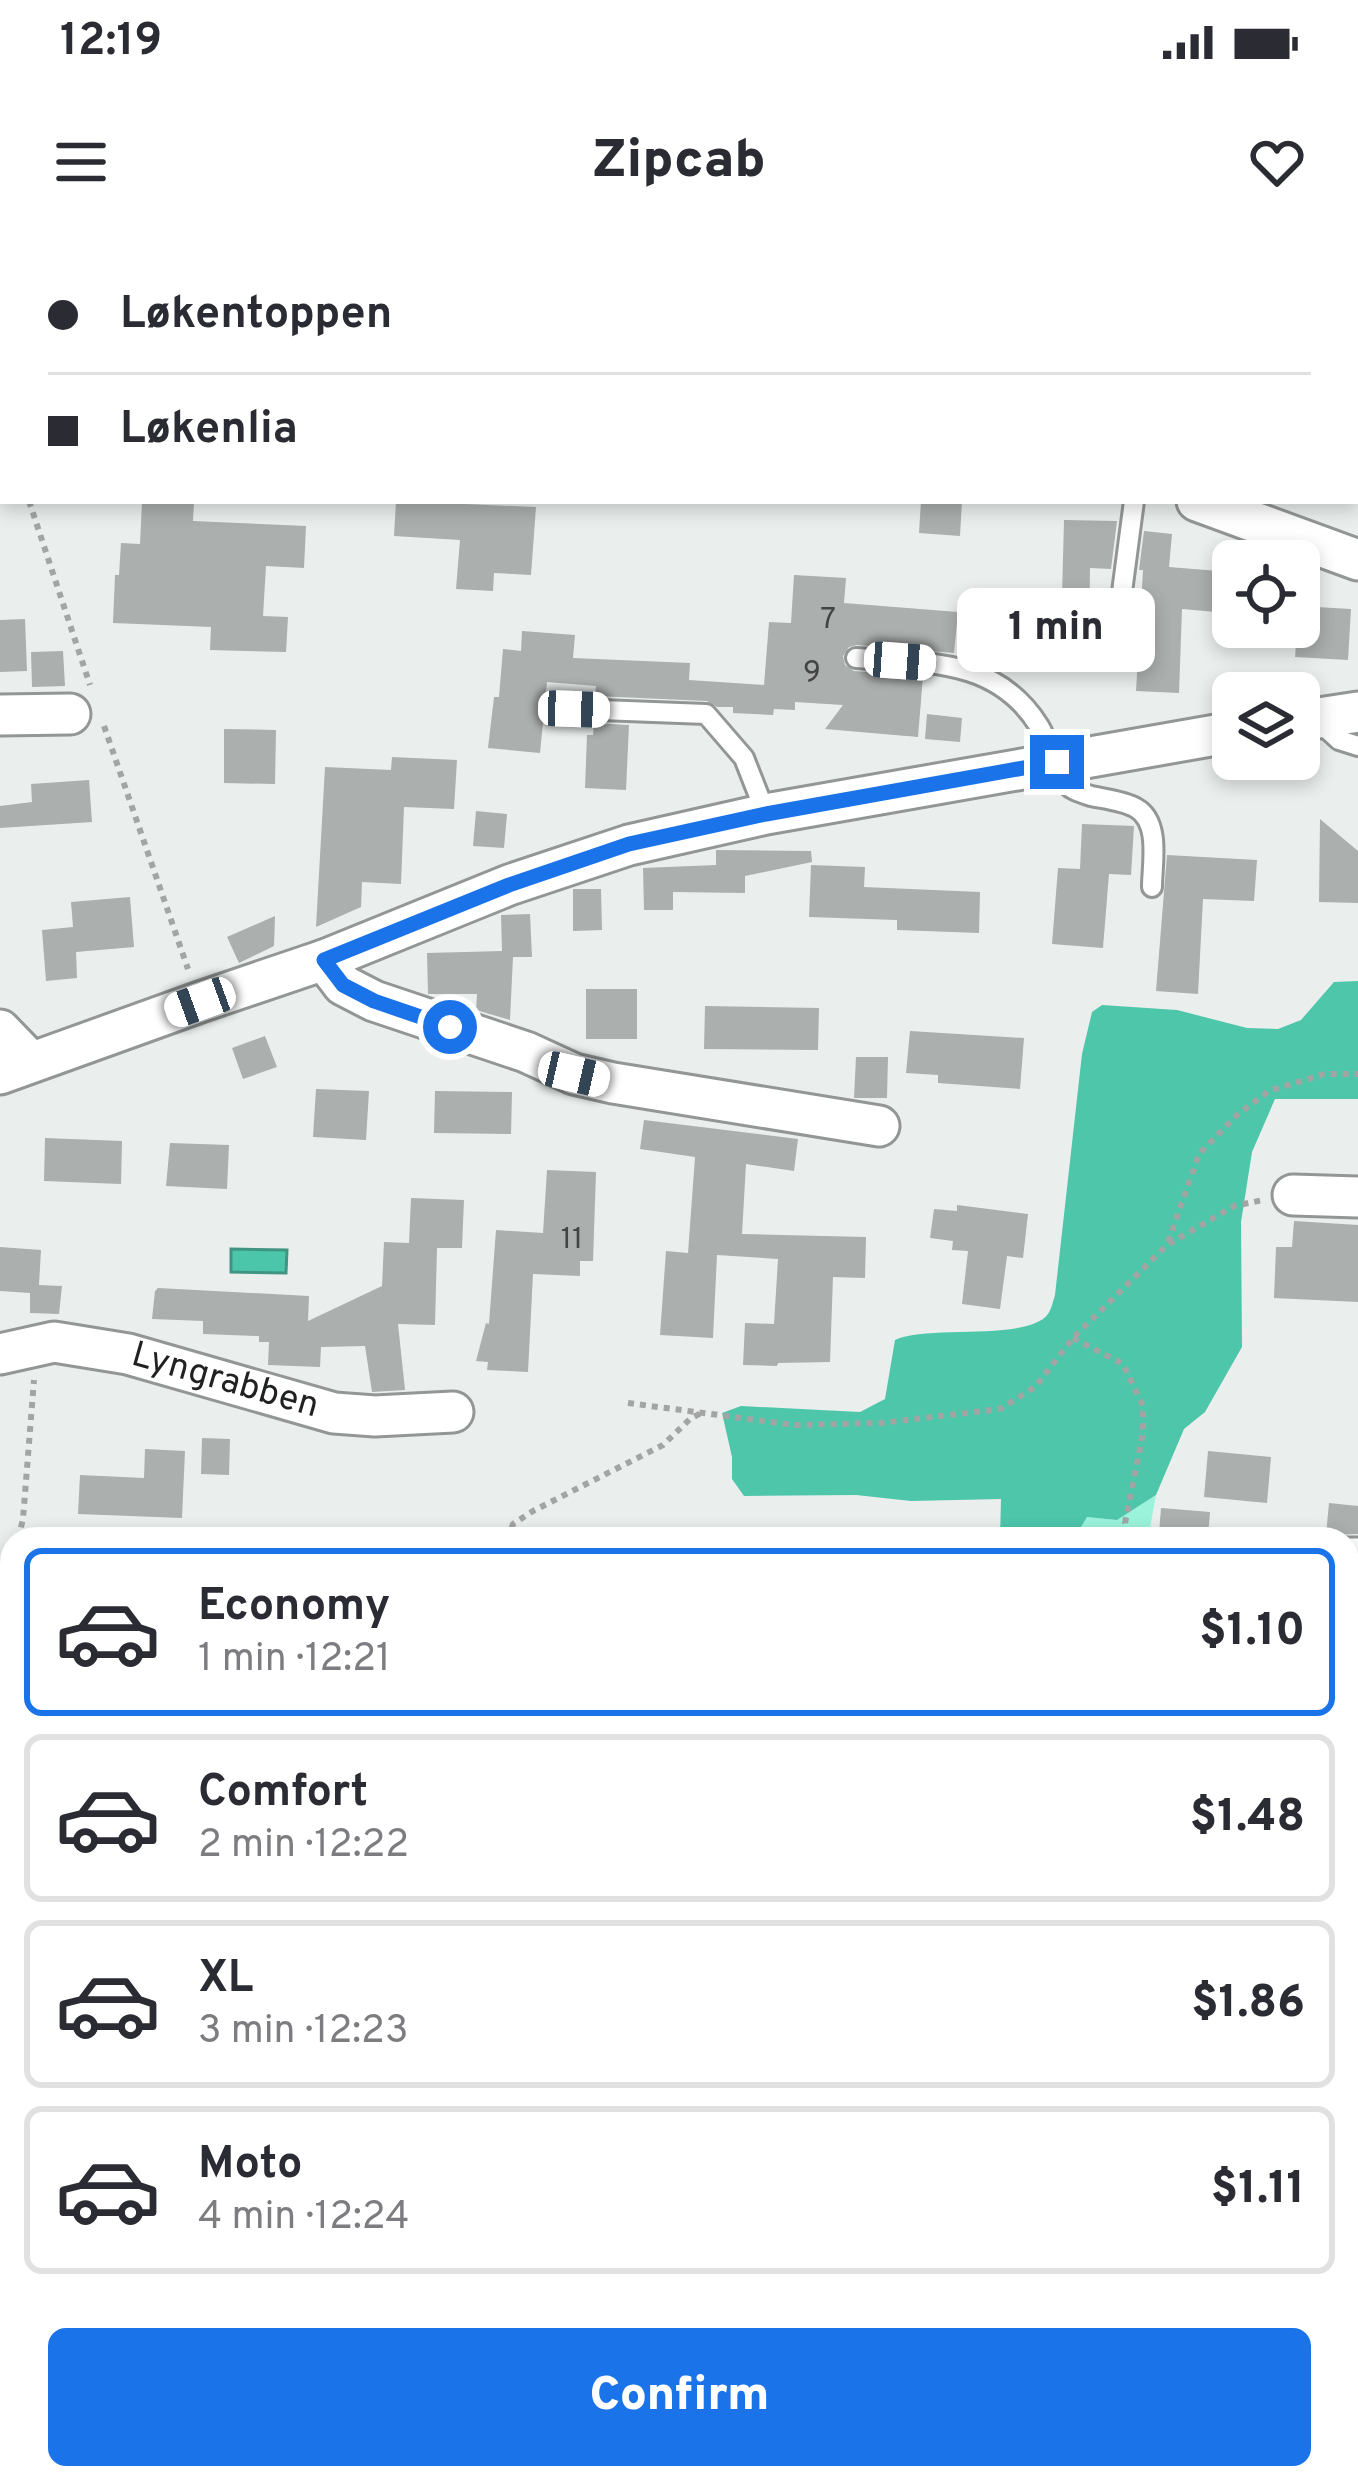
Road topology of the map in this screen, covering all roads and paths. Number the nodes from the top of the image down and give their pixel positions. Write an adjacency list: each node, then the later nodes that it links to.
1 (30, 504): 7 (path)
2 (1134, 504): 5 (lane)
3 (1205, 504): 4 (street)
4 (1358, 560)
5 (1122, 592)
6 (856, 658): 15 (lane)
7 (86, 704): 10 (street); 19 (path)
8 (574, 709): 16 (lane)
9 (1358, 712): 11 (street)
10 (0, 715)
11 (1320, 718)
12 (1320, 728): 14 (lane)
13 (1212, 736): 15 (street)
14 (1358, 746)
15 (1057, 762): 16 (street); 17 (lane)
16 (766, 814): 18 (street)
17 (1152, 886)
18 (324, 960): 19 (street); 23 (street)
19 (200, 1002): 21 (street)
20 (0, 1030): 21 (street)
21 (16, 1068)
22 (1358, 1074): 26 (path)
23 (879, 1126)
24 (1293, 1195): 25 (street); 26 (path)
25 (1358, 1197)
26 (1167, 1245): 27 (path)
27 (1073, 1338): 31 (path); 34 (path)
28 (16, 1350): 30 (street, Lyngrabben); 32 (path)
29 (628, 1402): 31 (path)
30 (453, 1412)
31 (701, 1413): 33 (path)
32 (19, 1527)
33 (512, 1527)
34 (1126, 1527)

